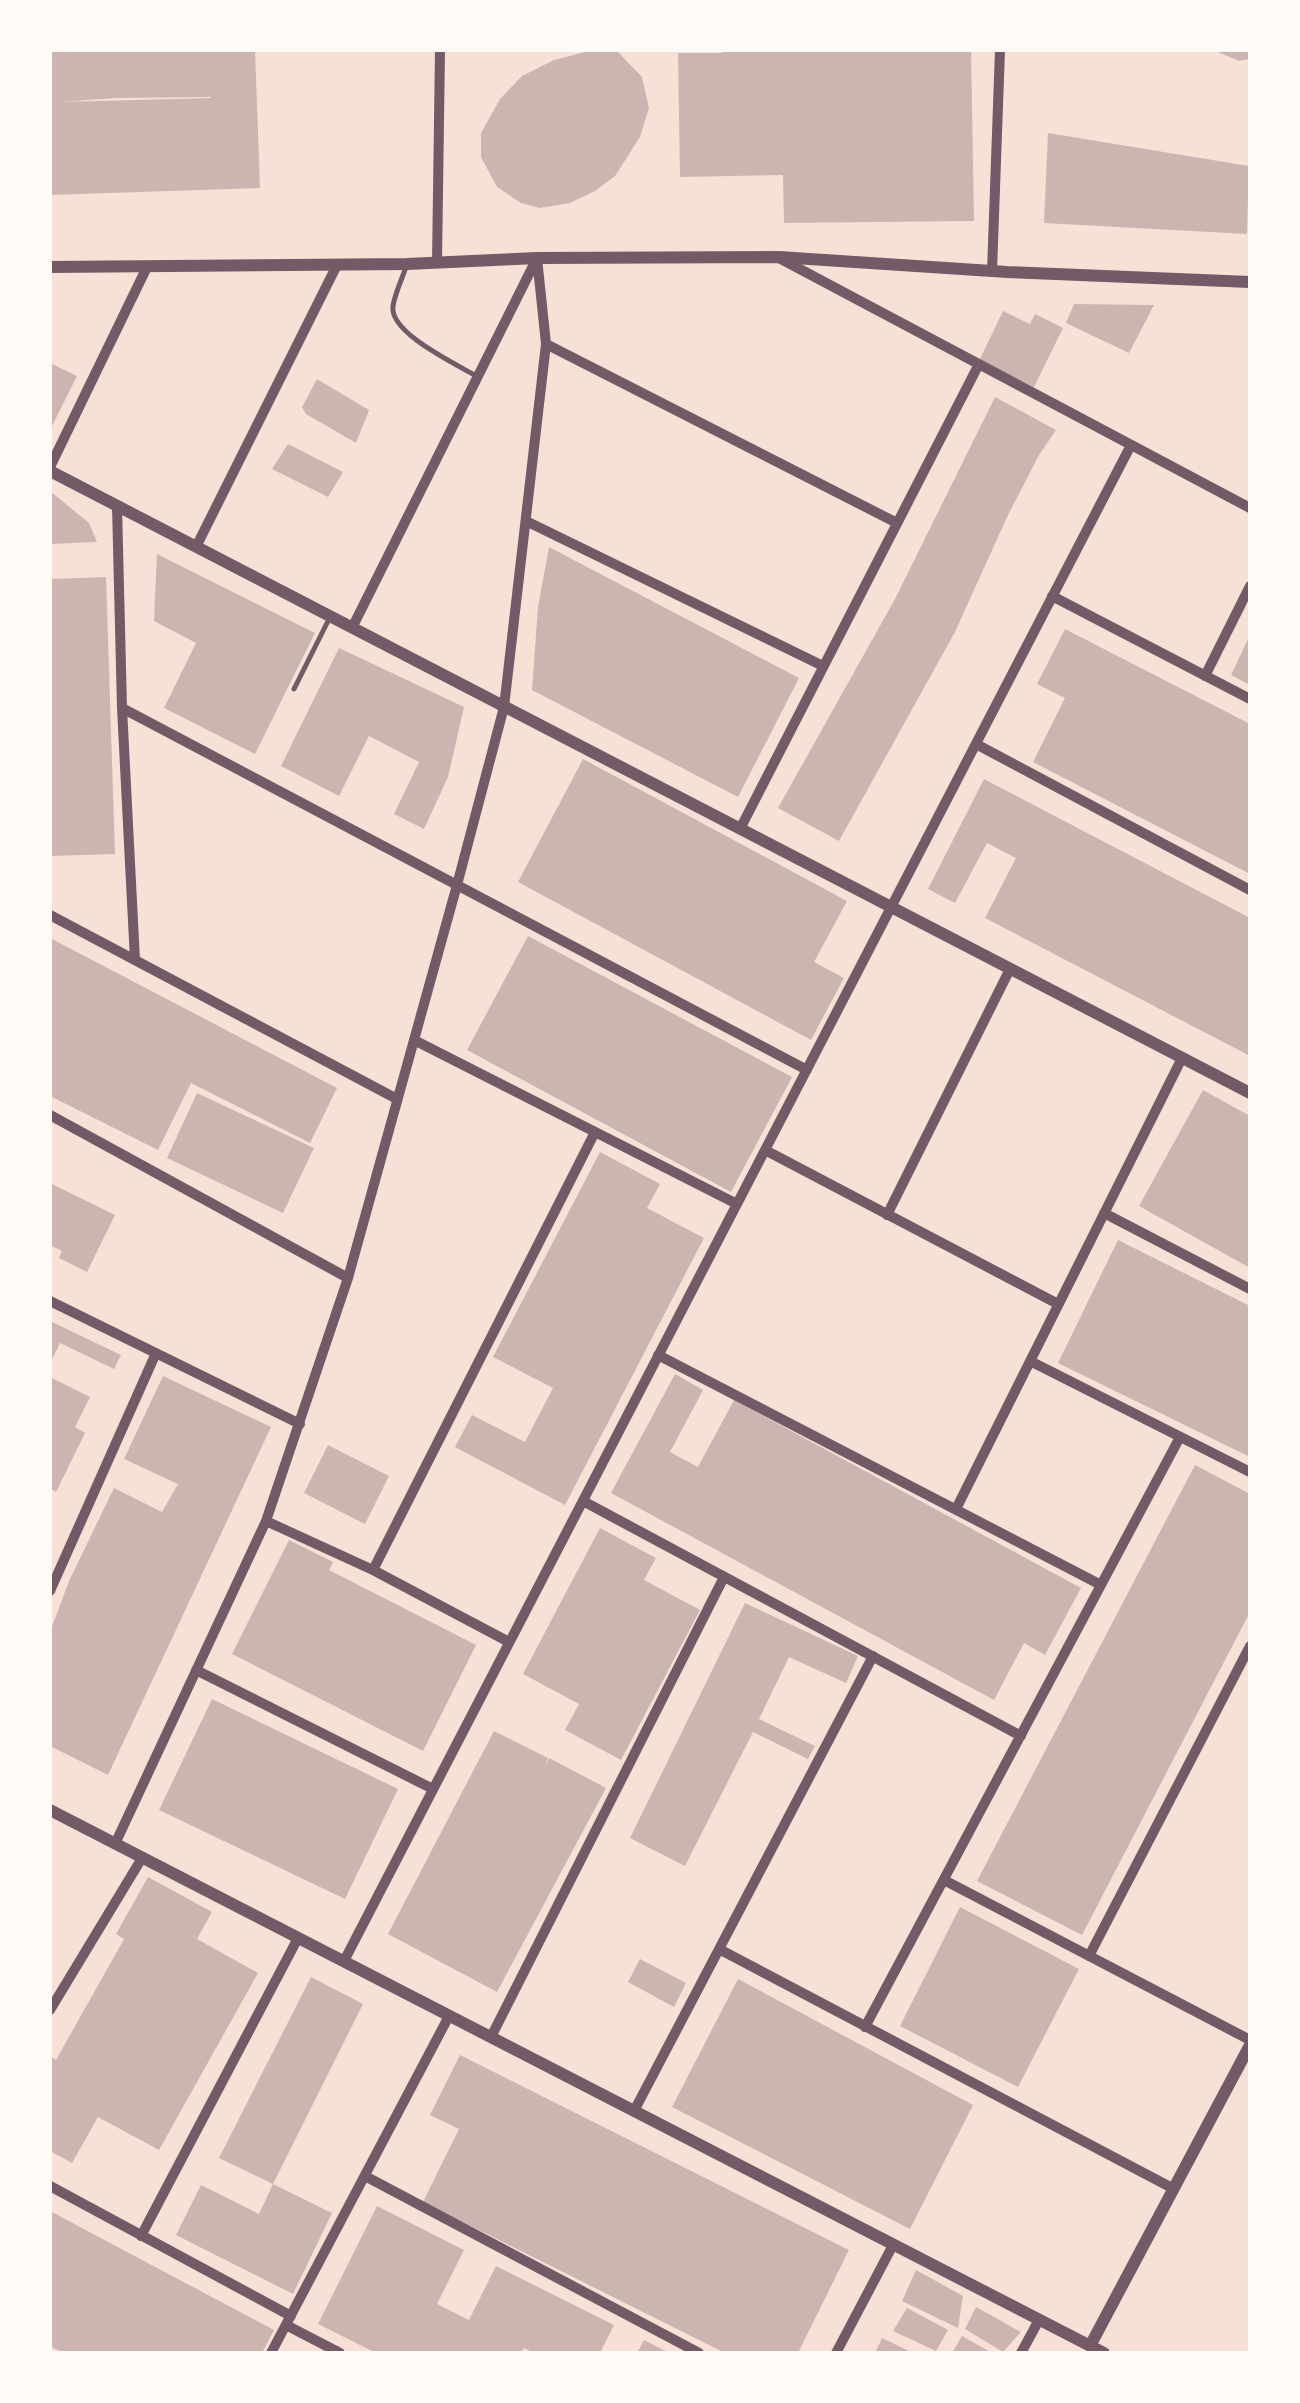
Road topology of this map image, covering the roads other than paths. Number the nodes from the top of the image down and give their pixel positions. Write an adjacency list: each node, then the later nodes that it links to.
1 (440, 50): 5 (street)
2 (1000, 50): 10 (street)
3 (778, 257): 4 (street); 10 (street); 13 (street)
4 (537, 258): 5 (street); 12 (street); 14 (street)
5 (437, 263): 6 (street)
6 (407, 264): 7 (street); 14 (lane)
7 (337, 265): 9 (street); 21 (street)
8 (50, 267): 9 (street)
9 (147, 267): 16 (street)
10 (992, 272): 11 (street)
11 (1250, 282)
12 (546, 344): 19 (street); 20 (street)
13 (980, 364): 15 (street); 20 (street)
14 (478, 377): 25 (street)
15 (1131, 445): 18 (street); 23 (street)
16 (50, 469): 17 (street)
17 (117, 506): 21 (street); 31 (street)
18 (1250, 508)
19 (526, 521): 26 (street); 30 (street)
20 (897, 523): 26 (street)
21 (196, 547): 24 (street)
22 (1250, 586): 27 (street)
23 (1052, 596): 27 (street); 32 (street)
24 (330, 617): 25 (street); 28 (lane)
25 (352, 628): 30 (street)
26 (824, 666): 33 (street)
27 (1205, 676): 29 (street)
28 (294, 689)
29 (1250, 700)
30 (504, 706): 33 (street); 34 (street)
31 (122, 708): 34 (street); 38 (street)
32 (976, 744): 35 (street); 36 (street)
33 (740, 828): 36 (street)
34 (457, 885): 40 (street); 42 (street)
35 (1250, 890)
36 (891, 907): 39 (street); 42 (street)
37 (50, 915): 38 (street)
38 (136, 960): 44 (street)
39 (1010, 968): 41 (street); 50 (street)
40 (414, 1040): 44 (street); 46 (street)
41 (1182, 1058): 43 (street); 49 (street)
42 (807, 1070): 47 (street)
43 (1250, 1093)
44 (397, 1099): 51 (street)
45 (50, 1115): 51 (street)
46 (594, 1134): 48 (street); 64 (street)
47 (765, 1150): 48 (street); 50 (street)
48 (736, 1204): 56 (street)
49 (1104, 1213): 52 (street); 54 (street)
50 (887, 1214): 54 (street)
51 (348, 1278): 58 (street)
52 (1250, 1289)
53 (50, 1302): 55 (street)
54 (1058, 1304): 57 (street)
55 (156, 1354): 58 (street); 67 (street)
56 (658, 1355): 61 (street); 62 (street)
57 (1030, 1362): 59 (street); 62 (street)
58 (300, 1424): 63 (street)
59 (1180, 1437): 60 (street); 66 (street)
60 (1250, 1472)
61 (582, 1501): 65 (street); 68 (street)
62 (956, 1509): 66 (street)
63 (266, 1521): 64 (street); 71 (street)
64 (373, 1570): 68 (street)
65 (724, 1577): 70 (street); 85 (street)
66 (1101, 1586): 72 (street)
67 (50, 1591)
68 (509, 1642): 73 (street)
69 (1248, 1654): 80 (street)
70 (872, 1656): 72 (street); 79 (street)
71 (196, 1670): 73 (street); 75 (street)
72 (1021, 1736): 77 (street)
73 (433, 1790): 81 (street)
74 (50, 1810): 75 (street)
75 (115, 1844): 76 (street)
76 (142, 1858): 78 (street); 82 (street)
77 (944, 1880): 80 (street); 84 (street)
78 (298, 1938): 81 (street); 91 (street)
79 (719, 1949): 84 (street); 87 (street)
80 (1089, 1956): 86 (street)
81 (344, 1961): 83 (street)
82 (50, 2010)
83 (450, 2016): 85 (street); 88 (street)
84 (865, 2027): 90 (street)
85 (490, 2037): 87 (street)
86 (1250, 2042): 90 (street)
87 (634, 2111): 92 (street)
88 (365, 2176): 93 (street); 98 (street)
89 (50, 2186): 91 (street)
90 (1174, 2189): 95 (street)
91 (141, 2236): 93 (street)
92 (893, 2244): 94 (street); 99 (street)
93 (289, 2320): 96 (street); 97 (street)
94 (1038, 2320): 95 (street); 100 (street)
95 (1090, 2346): 101 (street)
96 (272, 2353)
97 (340, 2353)
98 (699, 2353)
99 (836, 2353)
100 (1021, 2353)
101 (1104, 2353)

